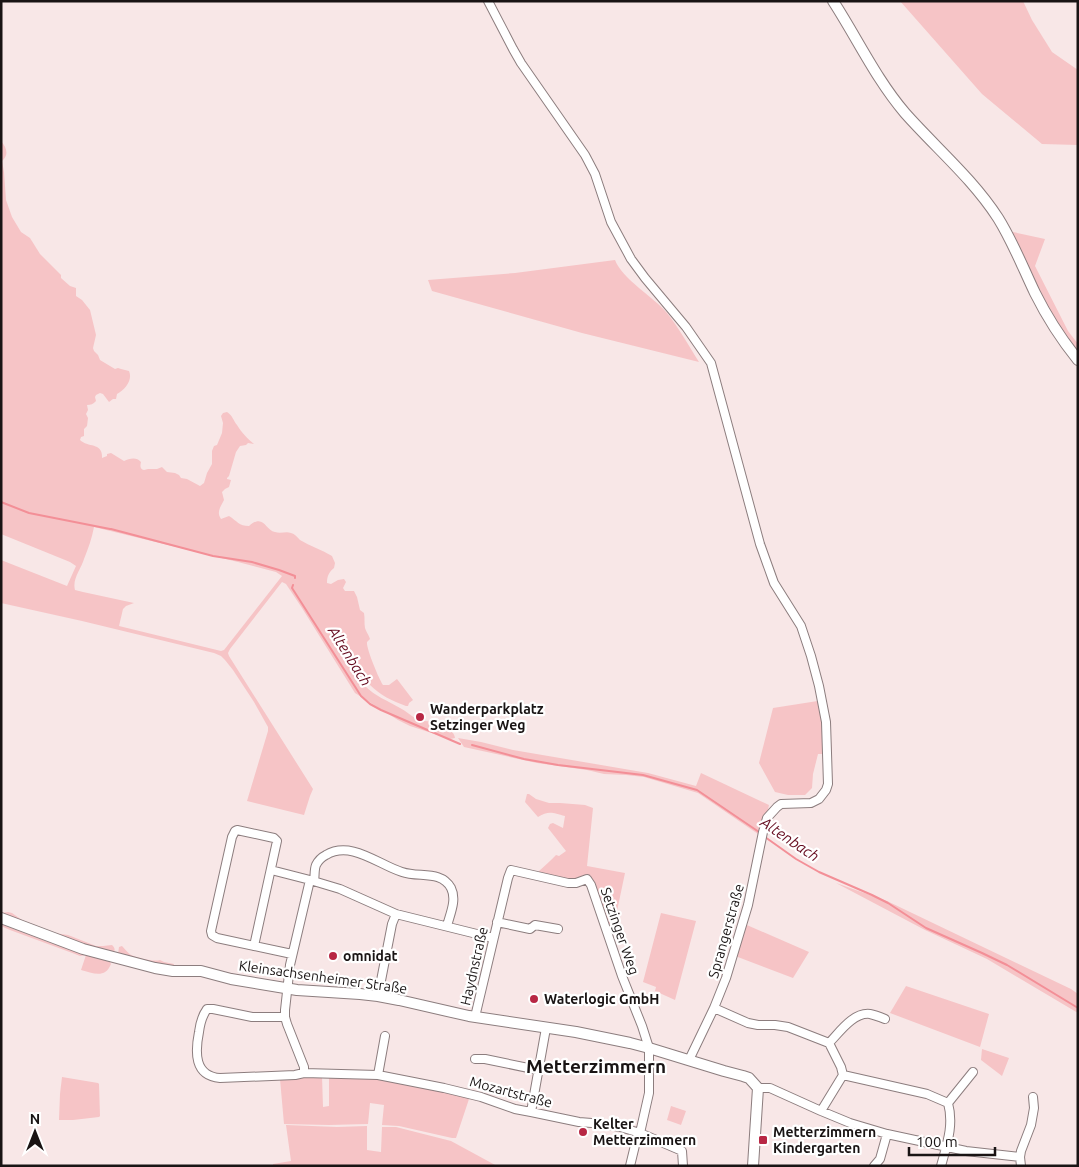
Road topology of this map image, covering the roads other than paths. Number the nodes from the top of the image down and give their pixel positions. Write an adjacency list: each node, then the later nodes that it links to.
1 (488, 1): 17 (street, Sprangerstraße)
2 (833, 1): 3 (main road)
3 (1078, 360)
4 (271, 870): 6 (street); 13 (street); 13 (street)
5 (511, 870): 9 (street, Haydnstraße); 24 (street, Setzinger Weg)
6 (312, 880): 7 (street); 10 (street); 14 (street)
7 (396, 914): 10 (street); 16 (street)
8 (1, 918): 15 (main road, Kleinsachsenheimer Straße)
9 (497, 922): 11 (street, Haydnstraße); 12 (street, Haydnstraße)
10 (448, 926): 12 (street)
11 (558, 929)
12 (493, 938): 19 (street, Haydnstraße)
13 (254, 946): 14 (street)
14 (292, 954): 15 (street)
15 (288, 988): 16 (main road, Kleinsachsenheimer Straße); 18 (street)
16 (378, 996): 19 (main road, Kleinsachsenheimer Straße)
17 (714, 1008): 23 (street); 26 (street, Sprangerstraße)
18 (284, 1017): 29 (street); 29 (street, Mozartstraße)
19 (475, 1017): 21 (main road, Kleinsachsenheimer Straße)
20 (886, 1019): 23 (street)
21 (546, 1028): 24 (main road, Kleinsachsenheimer Straße); 27 (street)
22 (385, 1036): 30 (street)
23 (829, 1044): 31 (street)
24 (649, 1048): 26 (main road, Kleinsachsenheimer Straße); 37 (street)
25 (475, 1059): 27 (street)
26 (689, 1060): 32 (main road, Kleinsachsenheimer Straße)
27 (538, 1070): 36 (street)
28 (974, 1072): 34 (street)
29 (304, 1073): 30 (street, Mozartstraße)
30 (378, 1075): 36 (street, Mozartstraße)
31 (843, 1075): 34 (street); 35 (street)
32 (758, 1088): 35 (street); 43 (main road)
33 (1033, 1097): 40 (street)
34 (948, 1103): 39 (street)
35 (821, 1111): 38 (street)
36 (531, 1112): 37 (street, Mozartstraße)
37 (639, 1133): 41 (street); 42 (street, Mozartstraße)
38 (887, 1134): 39 (street); 44 (street)
39 (946, 1147): 40 (street); 45 (street)
40 (1020, 1162)
41 (630, 1166)
42 (682, 1166)
43 (753, 1166)
44 (874, 1166)
45 (941, 1166)

